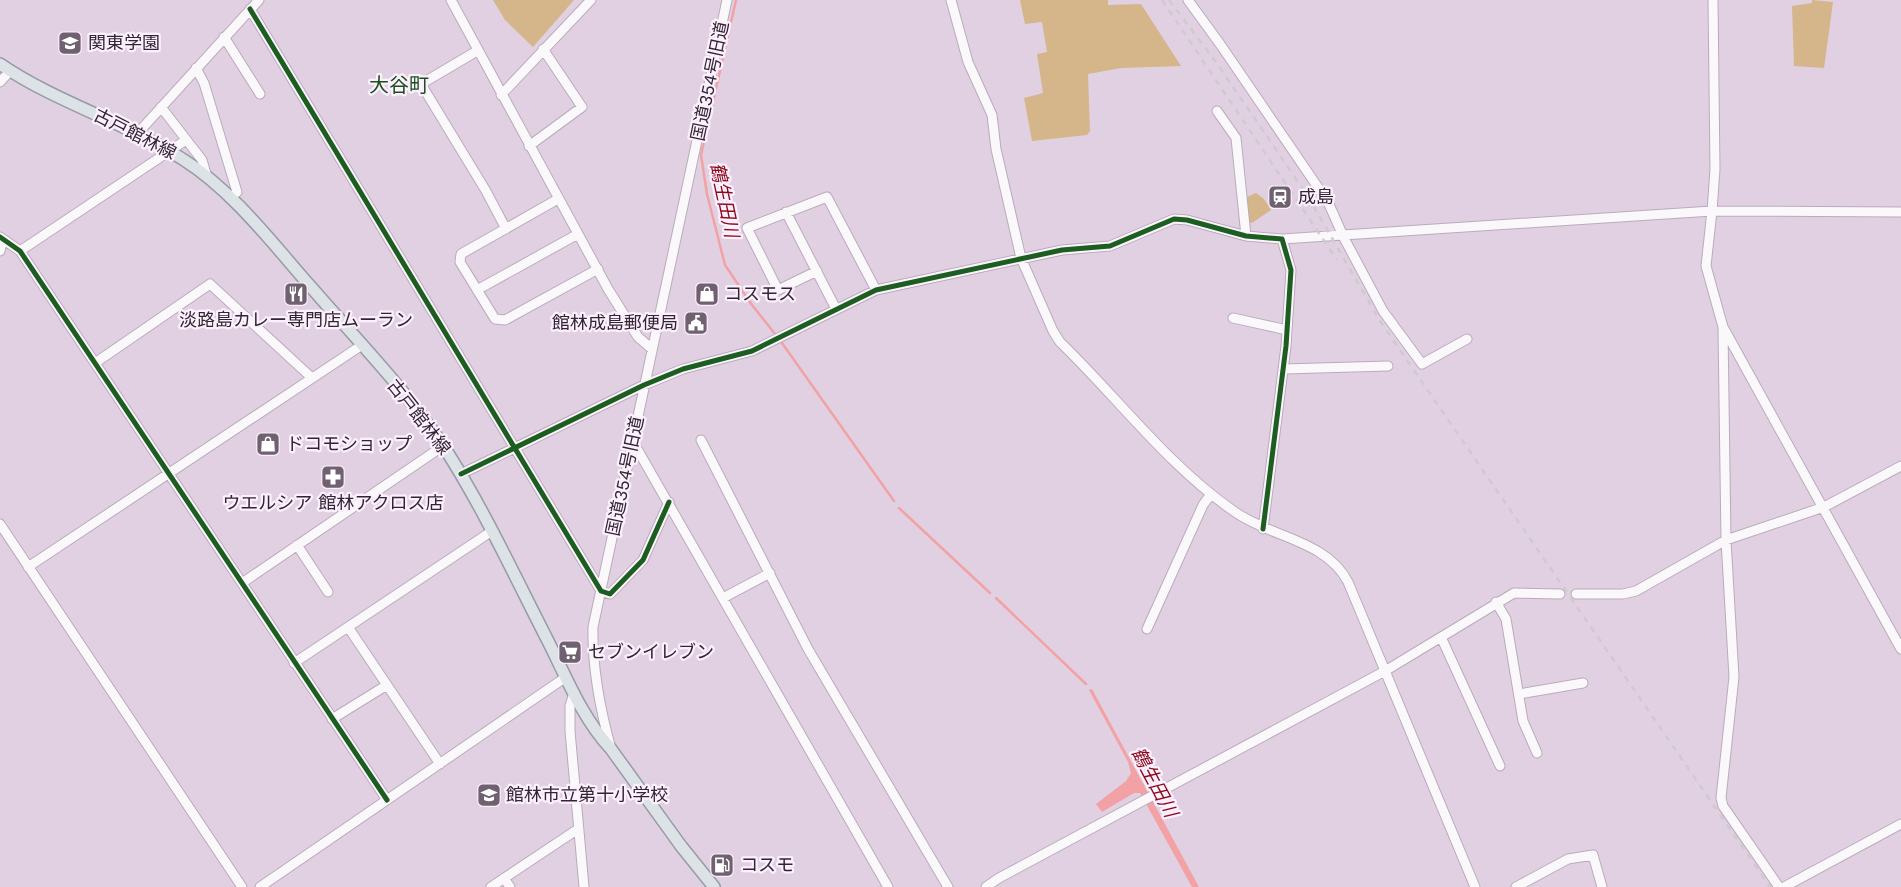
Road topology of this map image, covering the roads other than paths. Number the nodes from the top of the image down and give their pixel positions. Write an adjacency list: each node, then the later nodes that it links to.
1 (259, 0): 8 (street)
2 (451, 0): 11 (street)
3 (591, 0): 10 (street)
4 (727, 0): 49 (street, 国道354号旧道)
5 (951, 0): 38 (street)
6 (1188, 0): 32 (street)
7 (1712, 0): 27 (street)
8 (250, 9): 9 (street); 58 (street)
9 (224, 37): 13 (street); 16 (street)
10 (542, 49): 17 (street); 22 (street)
11 (477, 51): 17 (street); 30 (street)
12 (0, 64): 14 (main road, 古戸館林線)
13 (196, 68): 18 (street); 25 (street)
14 (10, 71): 15 (street); 20 (main road, 古戸館林線)
15 (0, 82)
16 (260, 94)
17 (501, 95): 22 (street)
18 (161, 108): 20 (street); 21 (street)
19 (1217, 111): 33 (street)
20 (137, 134): 23 (main road, 古戸館林線)
21 (186, 140): 23 (street); 24 (street)
22 (530, 146): 26 (street)
23 (170, 150): 24 (main road, 古戸館林線); 37 (street)
24 (207, 177): 25 (main road, 古戸館林線)
25 (230, 198): 48 (main road, 古戸館林線)
26 (558, 199): 30 (street); 31 (street)
27 (1712, 211): 29 (street); 32 (street); 45 (street)
28 (786, 212): 40 (street); 40 (street); 42 (street)
29 (1901, 212)
30 (506, 229): 41 (street)
31 (578, 234): 39 (street); 41 (street)
32 (1343, 234): 35 (street); 47 (street)
33 (1246, 236): 35 (street); 38 (street)
34 (2, 238): 36 (street); 37 (street)
35 (1282, 238): 46 (street)
36 (0, 251)
37 (20, 251): 50 (street)
38 (1021, 258): 42 (street); 62 (street)
39 (598, 269): 41 (street); 49 (street)
40 (817, 271): 43 (street)
41 (477, 290)
42 (876, 290): 43 (street)
43 (836, 309): 54 (street)
44 (1233, 318): 46 (street)
45 (1723, 327): 64 (street); 68 (street)
46 (1287, 330): 52 (street)
47 (1467, 339)
48 (362, 345): 53 (street); 57 (main road, 古戸館林線)
49 (652, 349): 54 (street, 国道354号旧道)
50 (95, 363): 53 (street); 60 (street)
51 (1388, 366): 52 (street)
52 (1284, 369): 66 (street)
53 (312, 378): 60 (street)
54 (644, 385): 55 (street, 国道354号旧道); 58 (street)
55 (632, 440): 63 (street); 73 (street, 国道354号旧道)
56 (701, 440): 71 (street)
57 (443, 446): 61 (main road, 古戸館林線); 69 (street)
58 (514, 448): 61 (street); 73 (street)
59 (1901, 466): 64 (street)
60 (170, 474): 70 (street); 72 (street)
61 (460, 474): 67 (main road, 古戸館林線)
62 (1211, 494): 66 (street); 80 (street)
63 (669, 502): 73 (street); 77 (street)
64 (1824, 507): 68 (street); 82 (street)
65 (0, 524): 70 (street)
66 (1263, 528): 84 (street)
67 (492, 531): 79 (street); 85 (main road, 古戸館林線)
68 (1726, 540): 76 (street); 111 (street)
69 (297, 545): 72 (street); 74 (street)
70 (28, 567): 99 (street)
71 (770, 572): 77 (street); 106 (street)
72 (242, 583): 83 (street)
73 (601, 591): 91 (street, 国道354号旧道)
74 (328, 592)
75 (1560, 594): 78 (street)
76 (1576, 594)
77 (723, 598): 105 (street)
78 (1496, 602): 81 (street); 89 (street)
79 (348, 627): 83 (street); 87 (street)
80 (1146, 629)
81 (1441, 637): 84 (street); 94 (street)
82 (1901, 649)
83 (294, 663): 90 (street)
84 (1385, 671): 107 (street); 108 (street)
85 (566, 677): 88 (main road, 古戸館林線); 93 (street)
86 (1583, 683): 89 (street)
87 (387, 685): 90 (street); 93 (street)
88 (574, 693): 91 (main road, 古戸館林線); 97 (street)
89 (1519, 694): 92 (street)
90 (332, 719): 95 (street)
91 (611, 748): 104 (main road, 古戸館林線)
92 (1537, 753)
93 (440, 764): 95 (street)
94 (1500, 766)
95 (387, 800): 100 (street)
96 (1901, 824): 112 (street)
97 (578, 828): 98 (street); 103 (street)
98 (504, 878): 101 (street); 102 (street)
99 (242, 887)
100 (260, 887)
101 (491, 887)
102 (510, 887)
103 (584, 887)
104 (714, 887)
105 (888, 887)
106 (948, 887)
107 (986, 887)
108 (1475, 887)
109 (1516, 887): 110 (street)
110 (1602, 887)
111 (1778, 887)
112 (1784, 887)

